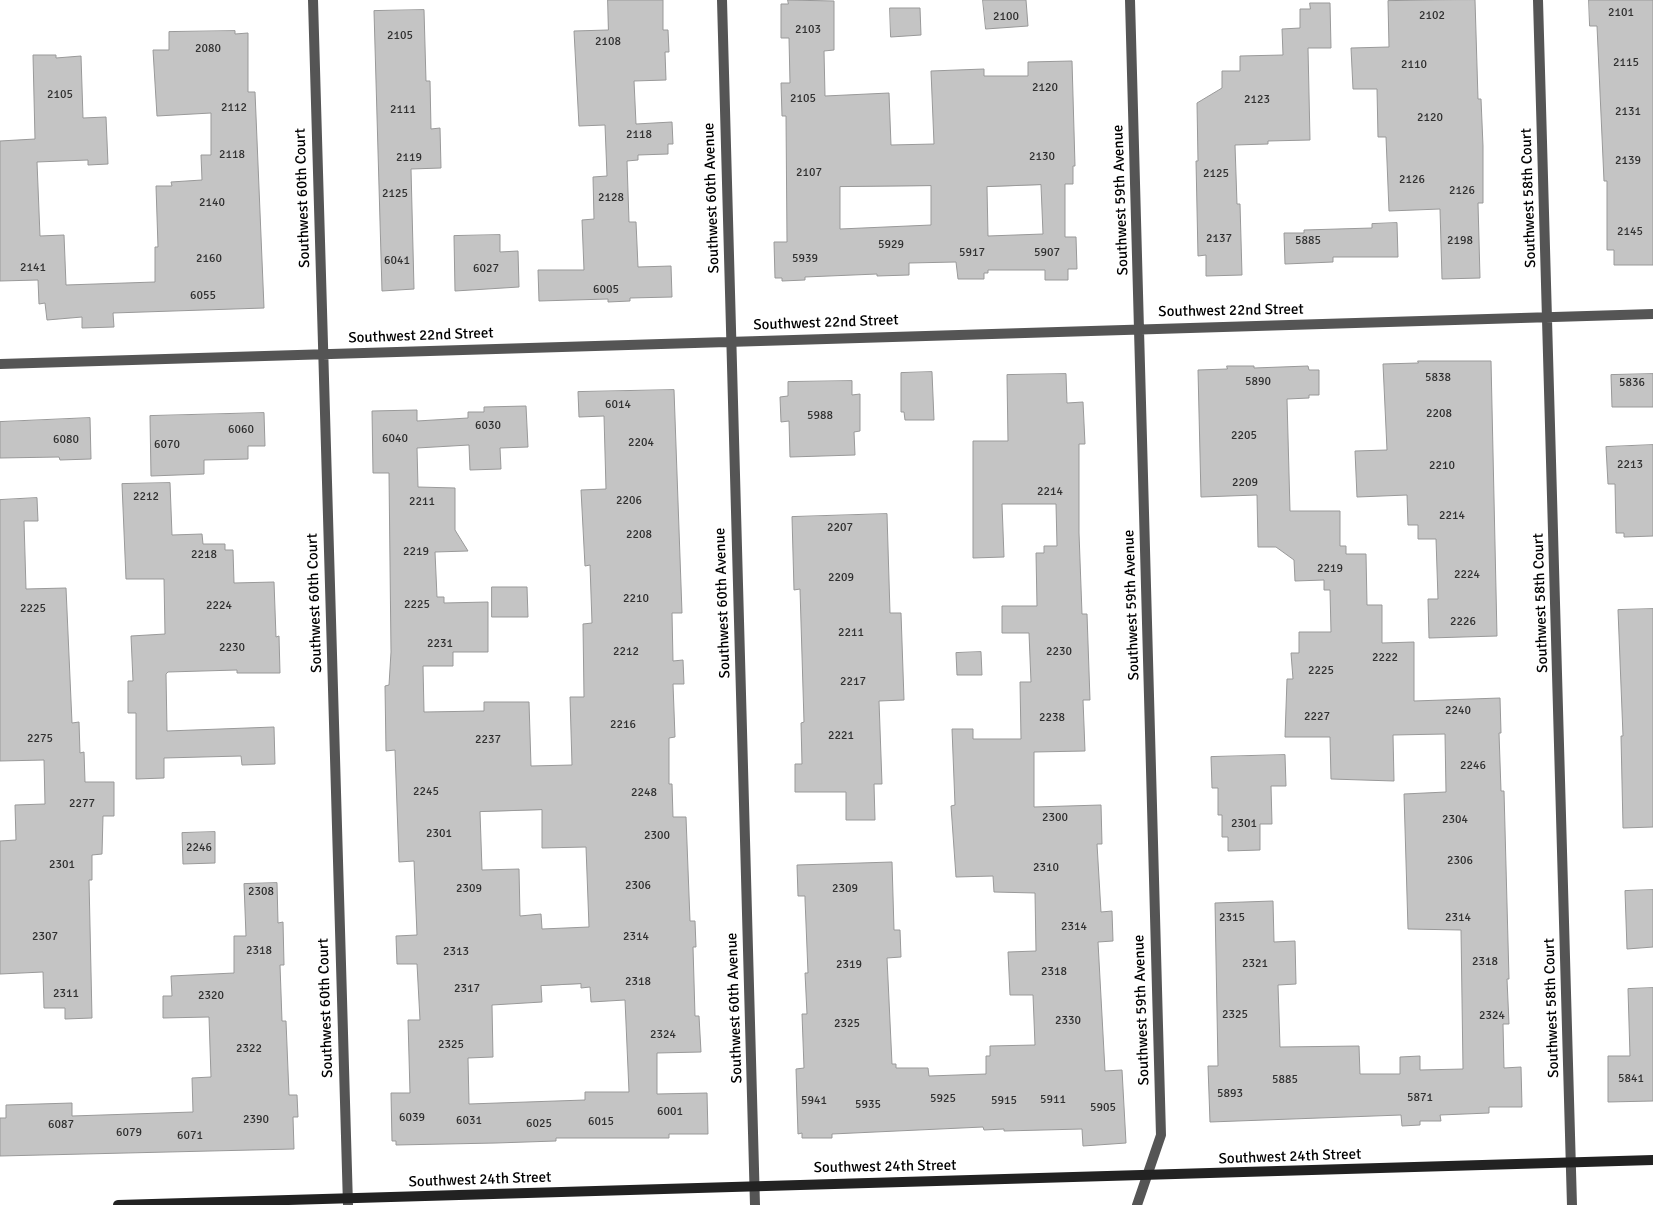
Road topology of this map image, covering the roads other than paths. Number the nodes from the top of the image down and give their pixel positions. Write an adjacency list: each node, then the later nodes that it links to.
1 (313, 0): 9 (street, Southwest 60th Court)
2 (722, 0): 8 (street, Southwest 60th Avenue)
3 (1130, 0): 7 (street, Southwest 59th Avenue)
4 (1538, 0): 6 (street, Southwest 58th Court)
5 (1653, 314): 6 (street, Southwest 22nd Street)
6 (1548, 317): 7 (street, Southwest 22nd Street); 12 (street, Southwest 58th Court)
7 (1140, 328): 8 (street, Southwest 22nd Street); 13 (street, Southwest 59th Avenue)
8 (731, 341): 9 (street, Southwest 22nd Street); 14 (street, Southwest 60th Avenue)
9 (323, 354): 10 (street, Southwest 22nd Street); 15 (street, Southwest 60th Court)
10 (0, 364)
11 (1653, 1160): 12 (main road, Southwest 24th Street)
12 (1571, 1163): 13 (main road, Southwest 24th Street); 19 (street, Southwest 58th Court)
13 (1148, 1176): 14 (main road, Southwest 24th Street); 18 (street, Southwest 59th Avenue)
14 (755, 1186): 15 (main road, Southwest 24th Street); 17 (street, Southwest 60th Avenue)
15 (348, 1202): 16 (main road, Southwest 24th Street)
16 (118, 1205)
17 (755, 1205)
18 (1137, 1205)
19 (1572, 1205)

